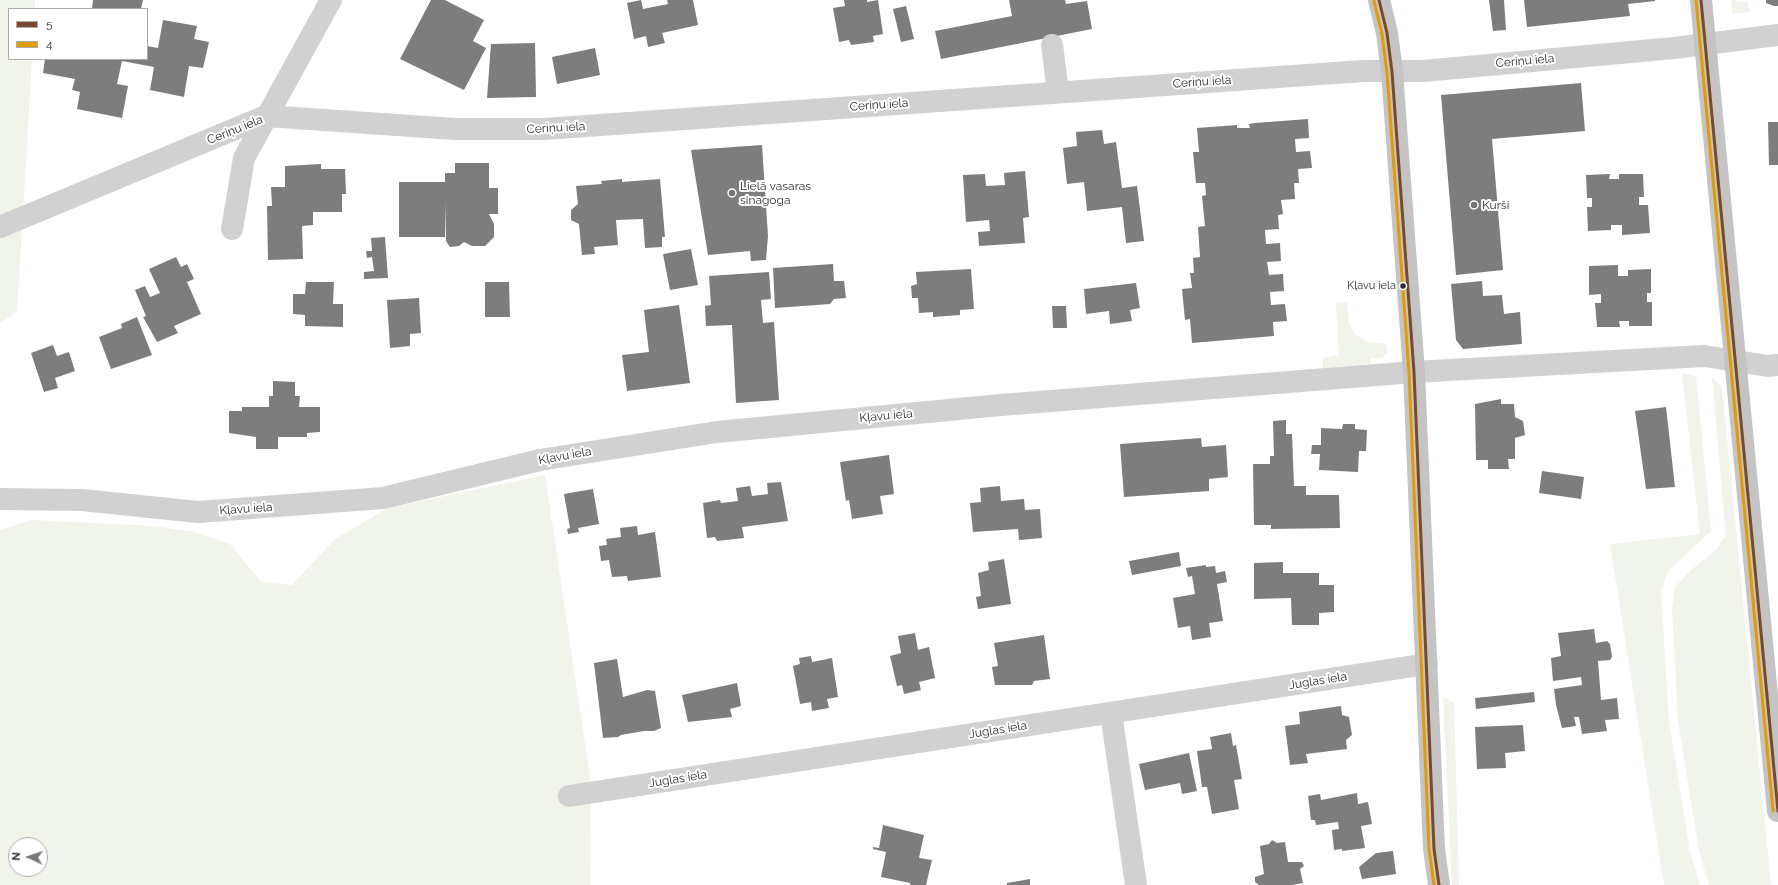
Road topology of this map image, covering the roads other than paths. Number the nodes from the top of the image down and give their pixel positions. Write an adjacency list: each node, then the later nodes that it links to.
1 (331, 0): 9 (street)
2 (1379, 0): 7 (main road)
3 (1701, 0): 5 (main road)
4 (1778, 35): 5 (street, Ceriņu iela)
5 (1706, 44): 7 (street, Ceriņu iela); 12 (main road)
6 (1052, 45): 8 (street)
7 (1392, 72): 8 (street, Ceriņu iela); 14 (main road)
8 (1058, 92): 9 (street, Ceriņu iela)
9 (266, 116): 10 (street, Ceriņu iela); 11 (street)
10 (0, 227)
11 (232, 229)
12 (1735, 362): 13 (street, Kļavu iela); 14 (street, Kļavu iela); 19 (main road)
13 (1778, 365)
14 (1414, 372): 15 (street, Kļavu iela); 16 (main road)
15 (0, 499)
16 (1427, 664): 17 (street, Juglas iela); 21 (main road)
17 (1111, 713): 18 (street, Juglas iela); 20 (street)
18 (569, 796)
19 (1778, 811)
20 (1136, 885)
21 (1439, 885)

